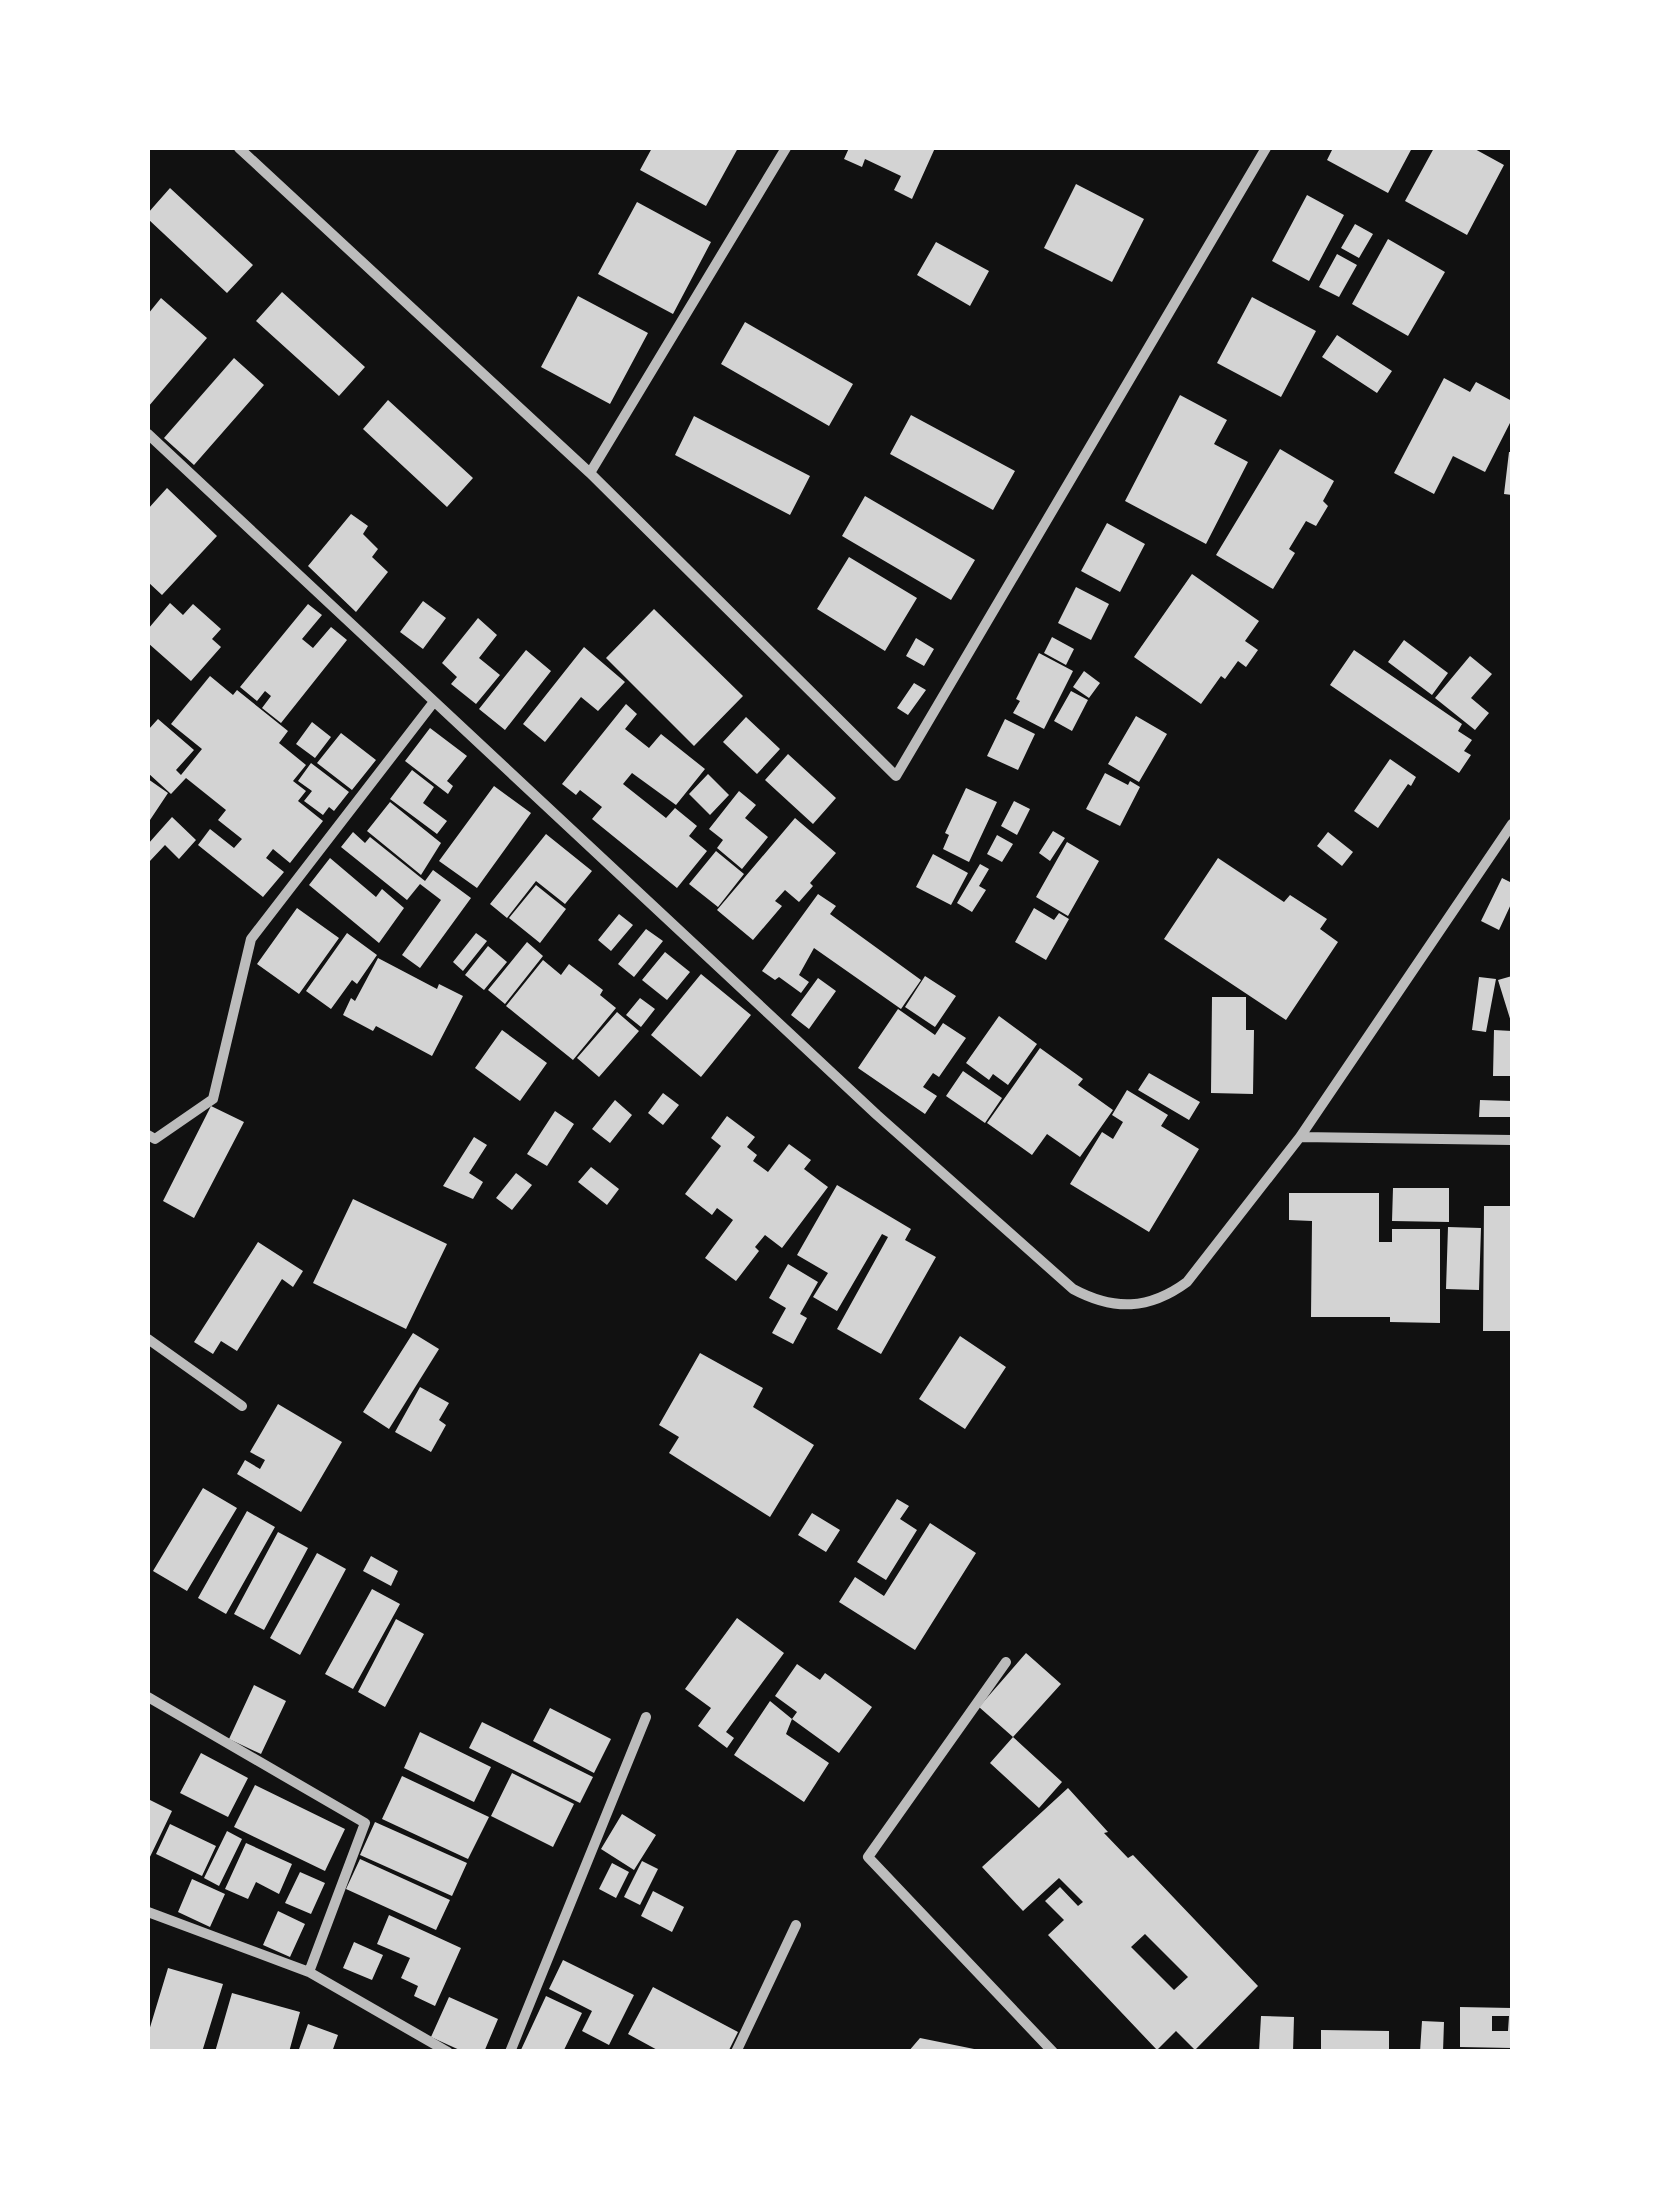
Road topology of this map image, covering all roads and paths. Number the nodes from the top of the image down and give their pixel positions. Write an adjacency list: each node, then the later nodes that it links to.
1 (239, 148): 5 (street)
2 (786, 148): 5 (street)
3 (1266, 148): 5 (street)
4 (148, 434): 6 (street)
5 (590, 473)
6 (433, 702): 8 (street); 9 (street)
7 (1512, 824): 9 (street)
8 (148, 1135)
9 (1300, 1137): 10 (street)
10 (1512, 1140)
11 (148, 1338): 12 (street)
12 (242, 1406)
13 (1006, 1662): 22 (street)
14 (148, 1697): 18 (street)
15 (646, 1717): 20 (street)
16 (148, 1912): 18 (street)
17 (796, 1924): 21 (street)
18 (309, 1972): 19 (street)
19 (448, 2052)
20 (510, 2052)
21 (736, 2052)
22 (1052, 2052)

